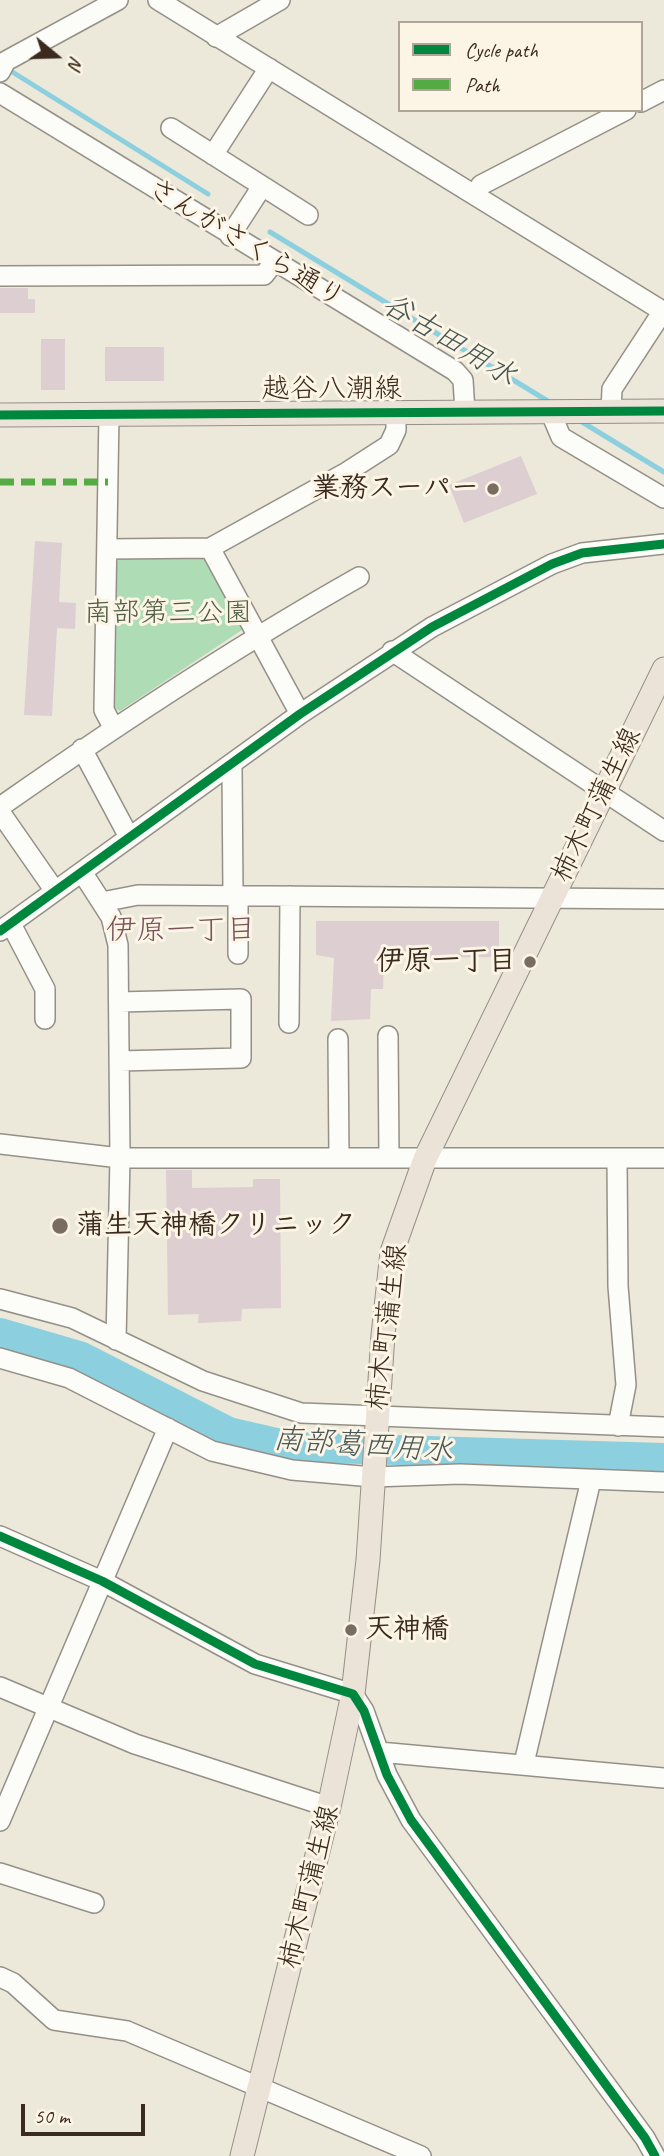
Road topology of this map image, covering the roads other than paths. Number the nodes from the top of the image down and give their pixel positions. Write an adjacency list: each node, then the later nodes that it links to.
1 (118, 0): 6 (street)
2 (158, 0): 4 (street)
3 (281, 0): 4 (street)
4 (216, 37): 5 (street)
5 (269, 68): 12 (street); 14 (street)
6 (0, 72)
7 (664, 90): 9 (street)
8 (0, 93): 16 (street, さんがさくら通り)
9 (643, 101)
10 (622, 112): 14 (street)
11 (171, 128): 12 (street)
12 (213, 155): 13 (street)
13 (261, 188): 15 (street); 16 (street)
14 (475, 195): 19 (street)
15 (308, 215)
16 (230, 236): 17 (street, さんがさくら通り)
17 (274, 262): 18 (street); 22 (street, さんがさくら通り)
18 (0, 276)
19 (664, 312): 23 (street)
20 (550, 411): 22 (main road, 越谷八潮線); 23 (main road, 越谷八潮線); 27 (street)
21 (664, 411): 23 (main road, 越谷八潮線)
22 (465, 412): 24 (main road, 越谷八潮線)
23 (611, 412)
24 (396, 413): 25 (main road, 越谷八潮線); 29 (street)
25 (109, 414): 26 (main road, 越谷八潮線); 30 (street)
26 (0, 415)
27 (664, 498)
28 (664, 544): 33 (street)
29 (210, 548): 30 (street); 32 (street)
30 (107, 549): 36 (street)
31 (359, 577): 32 (street)
32 (257, 635): 35 (street); 36 (street)
33 (392, 651): 35 (street); 39 (street)
34 (664, 669): 39 (main road, 柿木町蒲生線)
35 (300, 714): 38 (street)
36 (113, 727): 37 (street)
37 (82, 749): 40 (street); 42 (street)
38 (232, 767): 42 (street); 45 (street)
39 (604, 791): 41 (street); 47 (main road, 柿木町蒲生線)
40 (0, 810): 44 (street)
41 (664, 831)
42 (130, 837): 43 (street)
43 (82, 873): 44 (street); 49 (street)
44 (55, 891): 50 (street)
45 (235, 895): 46 (street); 49 (street); 51 (street)
46 (290, 896): 47 (street); 54 (street)
47 (550, 899): 48 (street); 64 (main road, 柿木町蒲生線)
48 (664, 899)
49 (102, 902): 52 (street)
50 (5, 927): 53 (street)
51 (238, 954)
52 (119, 1002): 57 (street); 57 (street)
53 (45, 1019)
54 (289, 1023)
55 (388, 1037): 61 (street)
56 (338, 1039): 60 (street)
57 (119, 1061): 59 (street)
58 (0, 1144): 59 (street)
59 (120, 1158): 60 (street); 66 (street)
60 (339, 1158): 61 (street)
61 (388, 1158): 64 (street)
62 (617, 1158): 63 (street); 64 (street); 69 (street)
63 (664, 1158)
64 (425, 1159): 68 (main road, 柿木町蒲生線)
65 (0, 1299): 66 (street)
66 (116, 1339): 68 (street)
67 (0, 1358): 71 (street)
68 (377, 1420): 69 (street); 72 (main road, 柿木町蒲生線)
69 (618, 1426): 70 (street)
70 (664, 1427)
71 (168, 1428): 72 (street); 76 (street)
72 (373, 1473): 73 (street); 78 (main road, 柿木町蒲生線)
73 (592, 1480): 74 (street); 81 (street)
74 (664, 1482)
75 (0, 1536): 76 (street)
76 (102, 1581): 78 (street); 79 (street)
77 (0, 1687): 79 (street)
78 (353, 1694): 80 (street); 83 (main road, 柿木町蒲生線)
79 (49, 1707): 83 (street); 84 (street)
80 (379, 1752): 81 (street); 91 (street)
81 (524, 1763): 82 (street)
82 (664, 1778)
83 (330, 1807): 88 (main road, 柿木町蒲生線)
84 (0, 1821)
85 (0, 1873): 86 (street)
86 (94, 1903)
87 (0, 1977): 88 (street)
88 (260, 2086): 89 (main road, 柿木町蒲生線); 90 (street)
89 (242, 2156)
90 (421, 2156)
91 (655, 2156)

